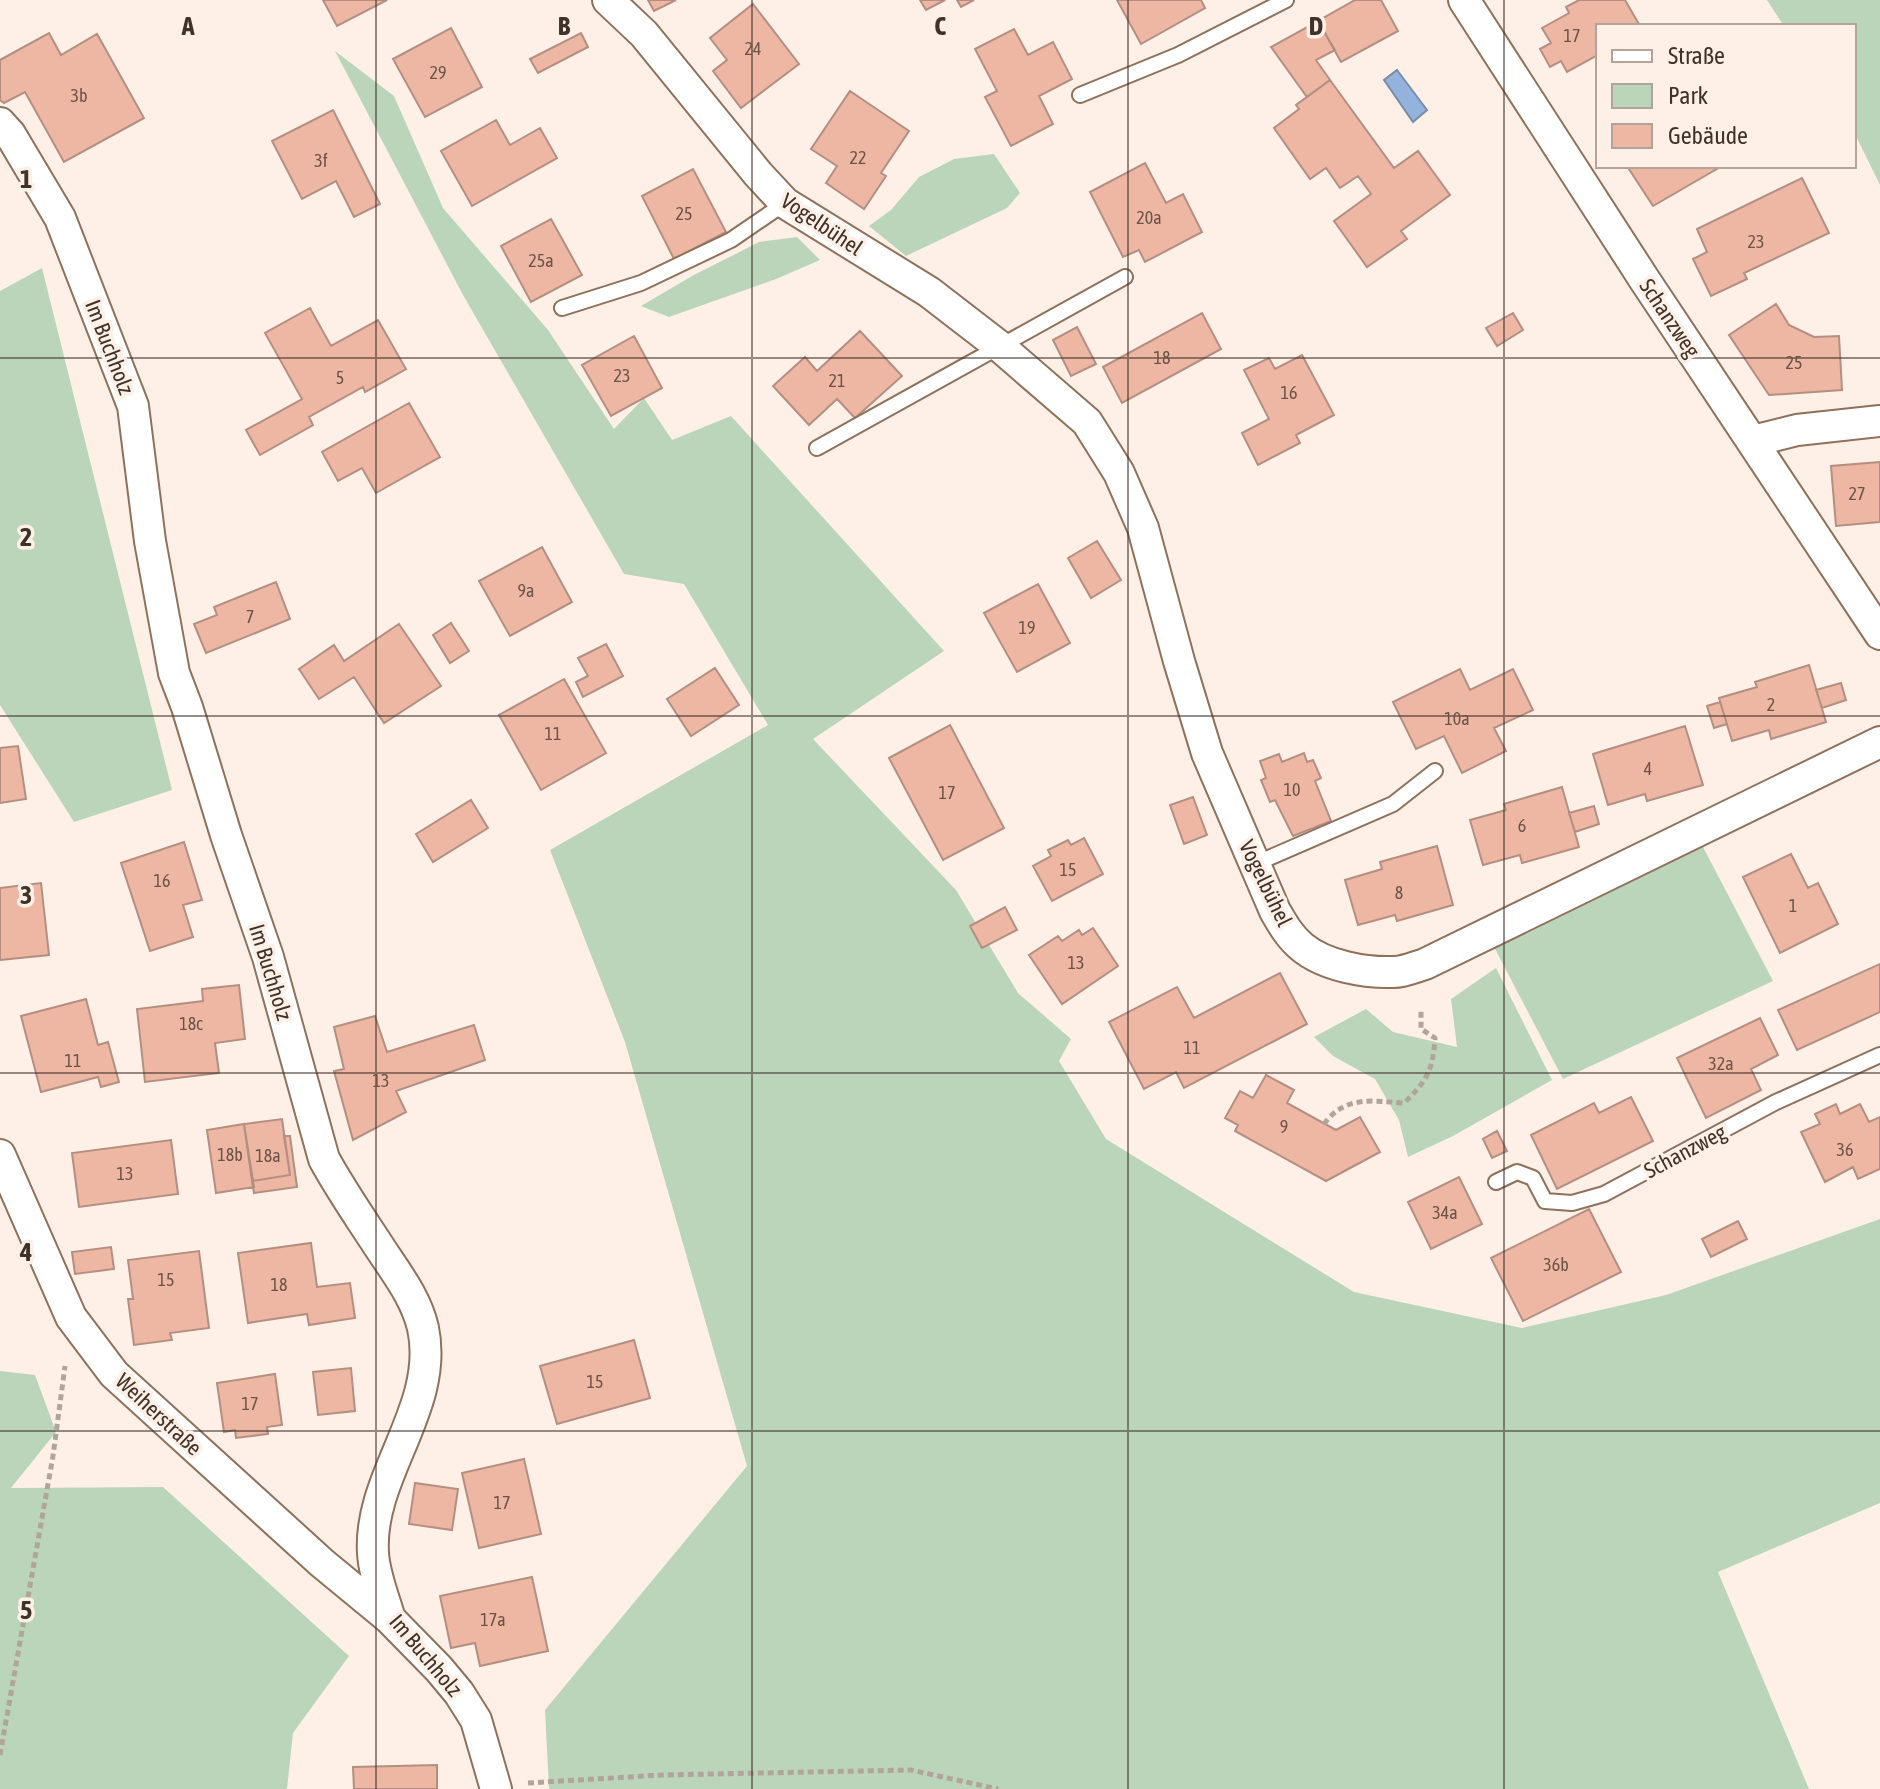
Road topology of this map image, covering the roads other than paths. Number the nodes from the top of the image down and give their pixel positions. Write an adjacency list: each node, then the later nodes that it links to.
1 (608, 0): 6 (street, Vogelbühel)
2 (1286, 0): 4 (lane)
3 (1464, 0): 11 (street, Schanzweg)
4 (1080, 95)
5 (0, 123): 20 (street, Im Buchholz)
6 (785, 203): 8 (lane); 9 (street, Vogelbühel)
7 (1125, 277): 9 (lane)
8 (562, 308)
9 (999, 346): 12 (lane); 16 (street, Vogelbühel)
10 (1880, 421): 11 (street)
11 (1753, 441): 13 (street, Schanzweg)
12 (817, 448)
13 (1880, 634)
14 (1880, 742): 16 (street, Vogelbühel)
15 (1435, 771): 16 (lane)
16 (1255, 864)
17 (1880, 1055): 19 (lane, Schanzweg)
18 (0, 1155): 20 (street, Weiherstraße)
19 (1496, 1182)
20 (390, 1619): 21 (street, Im Buchholz)
21 (496, 1787)

